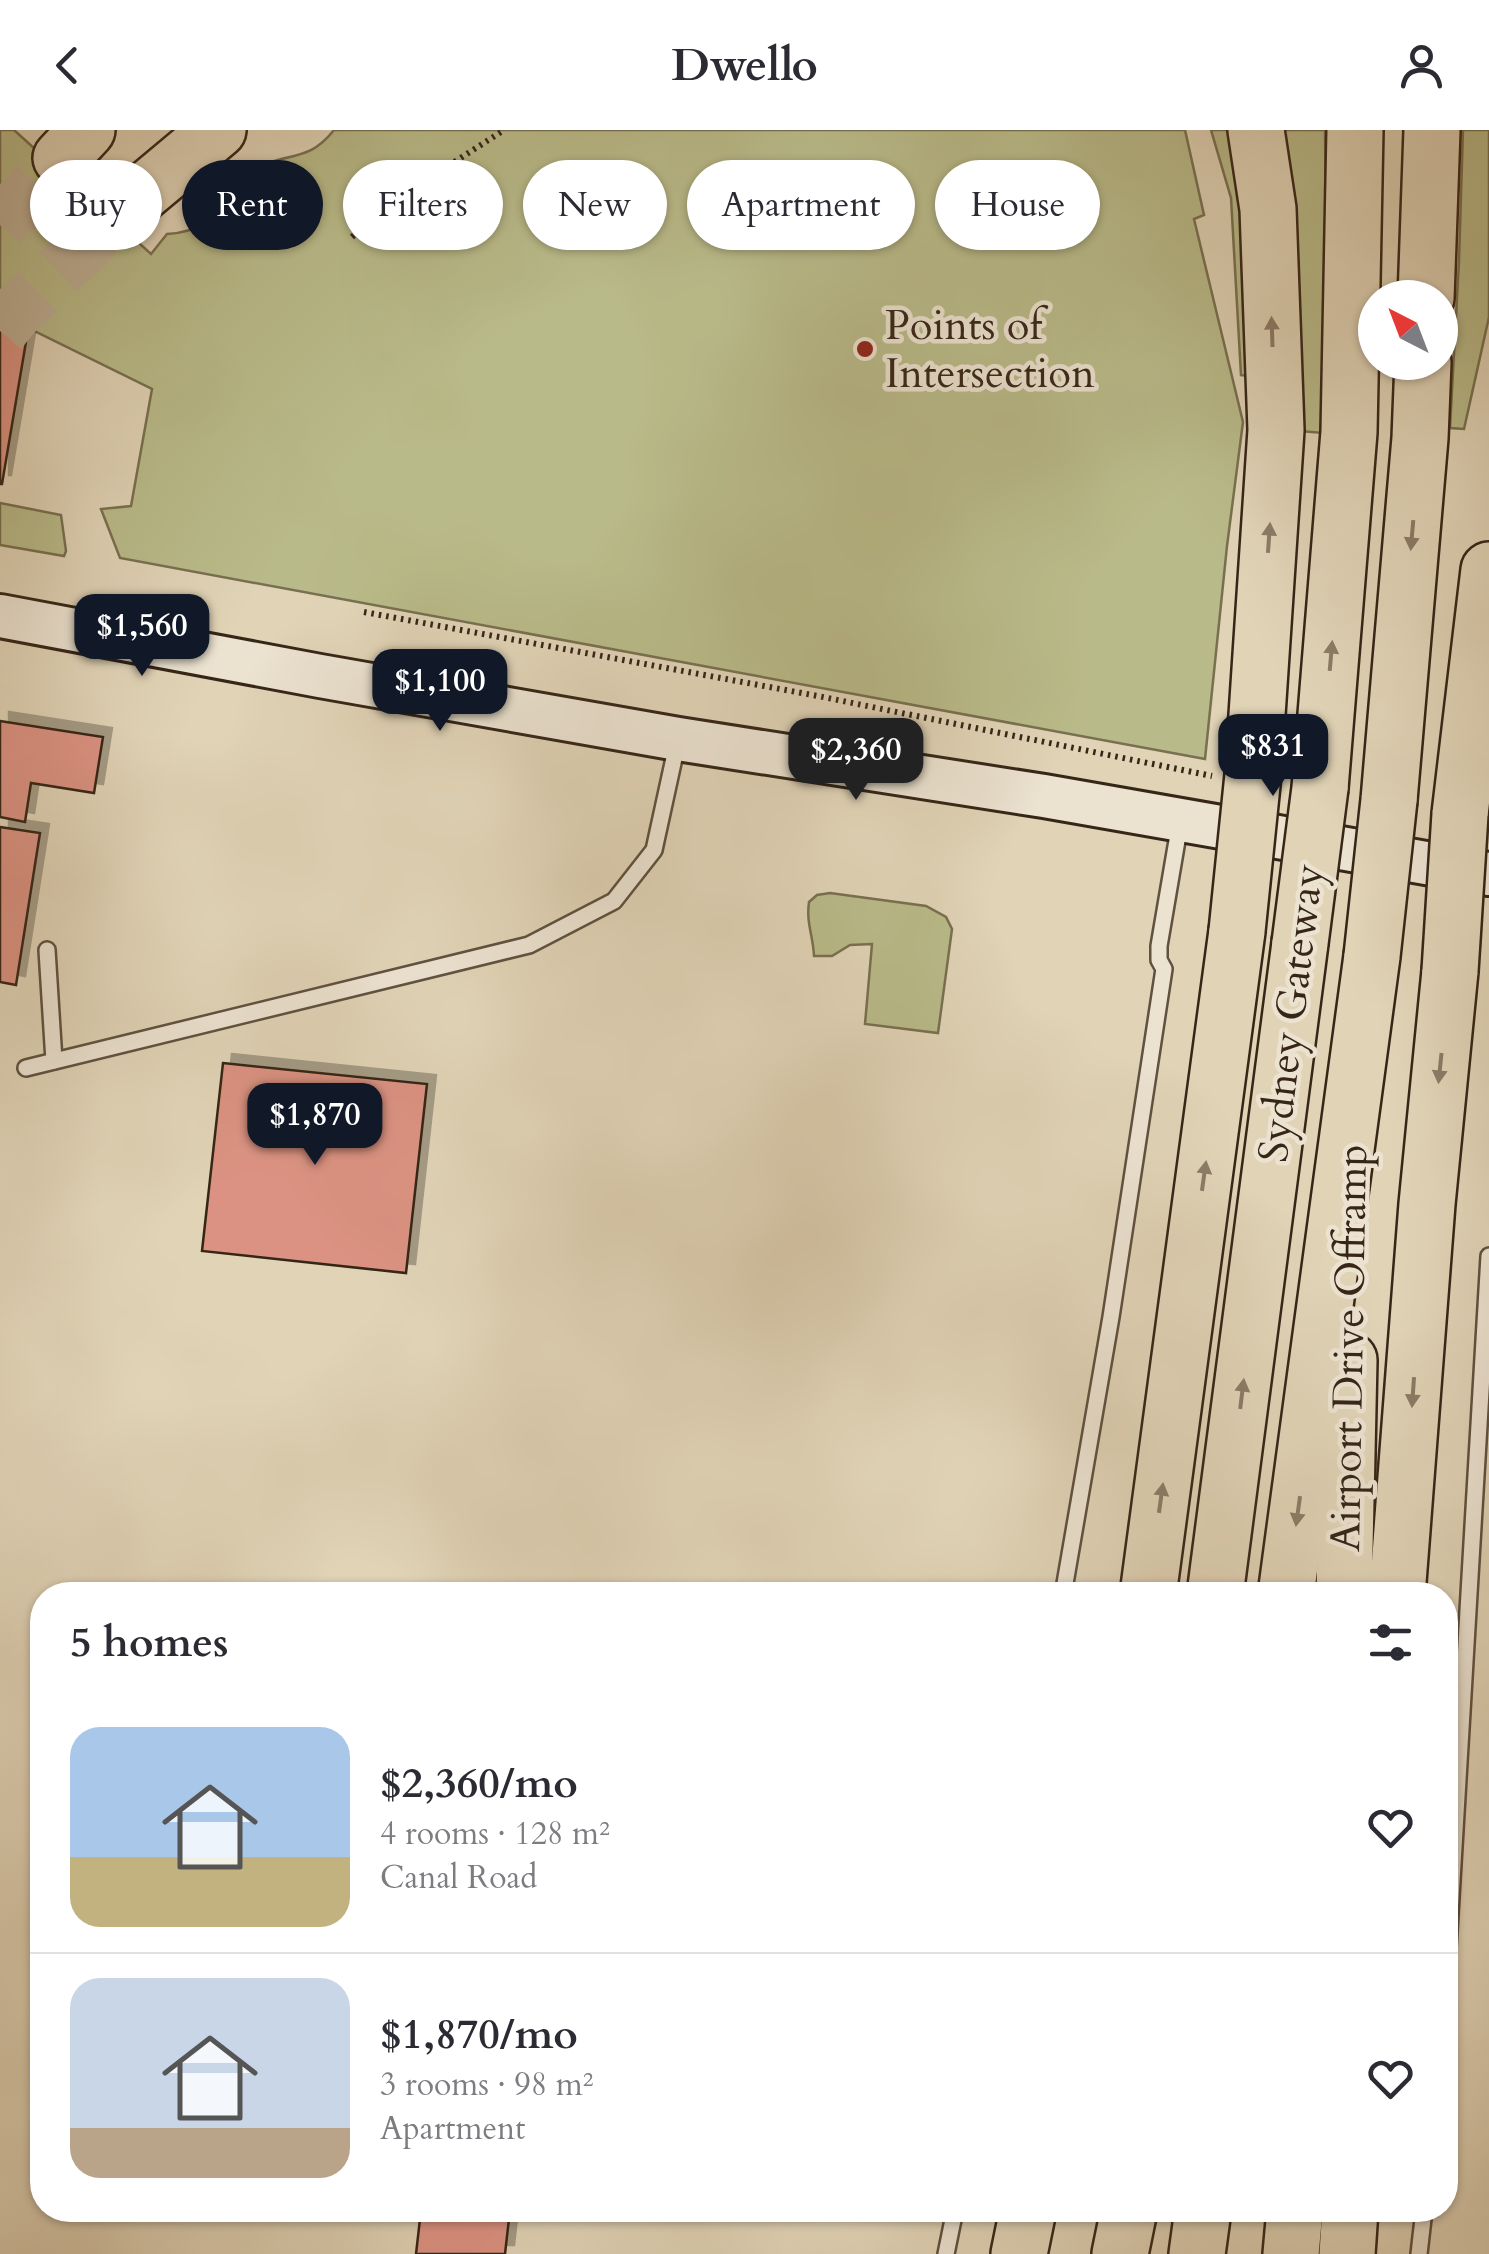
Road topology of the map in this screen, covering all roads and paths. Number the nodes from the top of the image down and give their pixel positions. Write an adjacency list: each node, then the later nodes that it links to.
1 (218, 130): 7 (highway)
2 (504, 130): 6 (path)
3 (1256, 130): 14 (highway, one-way to 3)
4 (1356, 130): 24 (highway, Sydney Gateway, one-way to 4, bridge)
5 (1432, 130): 8 (highway)
6 (457, 160)
7 (162, 177)
8 (1427, 280)
9 (1422, 380): 20 (highway, Sydney Gateway, one-way to 20, bridge)
10 (1489, 570): 27 (highway, one-way to 27, bridge)
11 (364, 612): 14 (path)
12 (0, 616): 13 (main road)
13 (678, 739): 15 (main road); 18 (lane)
14 (1239, 777): 23 (highway, one-way to 14, bridge)
15 (1181, 820): 16 (main road); 22 (lane)
16 (1489, 874)
17 (47, 950): 18 (lane)
18 (54, 1061): 19 (lane)
19 (26, 1068)
20 (1354, 1102): 25 (highway, Sydney Gateway, one-way to 25); 26 (highway, Airport Drive Offramp)
21 (1489, 1256): 28 (lane)
22 (1065, 1582)
23 (1150, 1582)
24 (1217, 1582)
25 (1288, 1582)
26 (1344, 1582)
27 (1399, 1582)
28 (1458, 1779)
29 (953, 2222): 37 (lane)
30 (1025, 2222): 38 (highway)
31 (1050, 2222): 39 (highway)
32 (1129, 2222): 40 (highway)
33 (1201, 2222): 41 (highway)
34 (1294, 2222): 42 (highway)
35 (1349, 2222): 43 (highway)
36 (1423, 2222): 44 (lane)
37 (946, 2254)
38 (1018, 2254)
39 (1046, 2254)
40 (1123, 2254)
41 (1197, 2254)
42 (1291, 2254)
43 (1347, 2254)
44 (1419, 2254)

